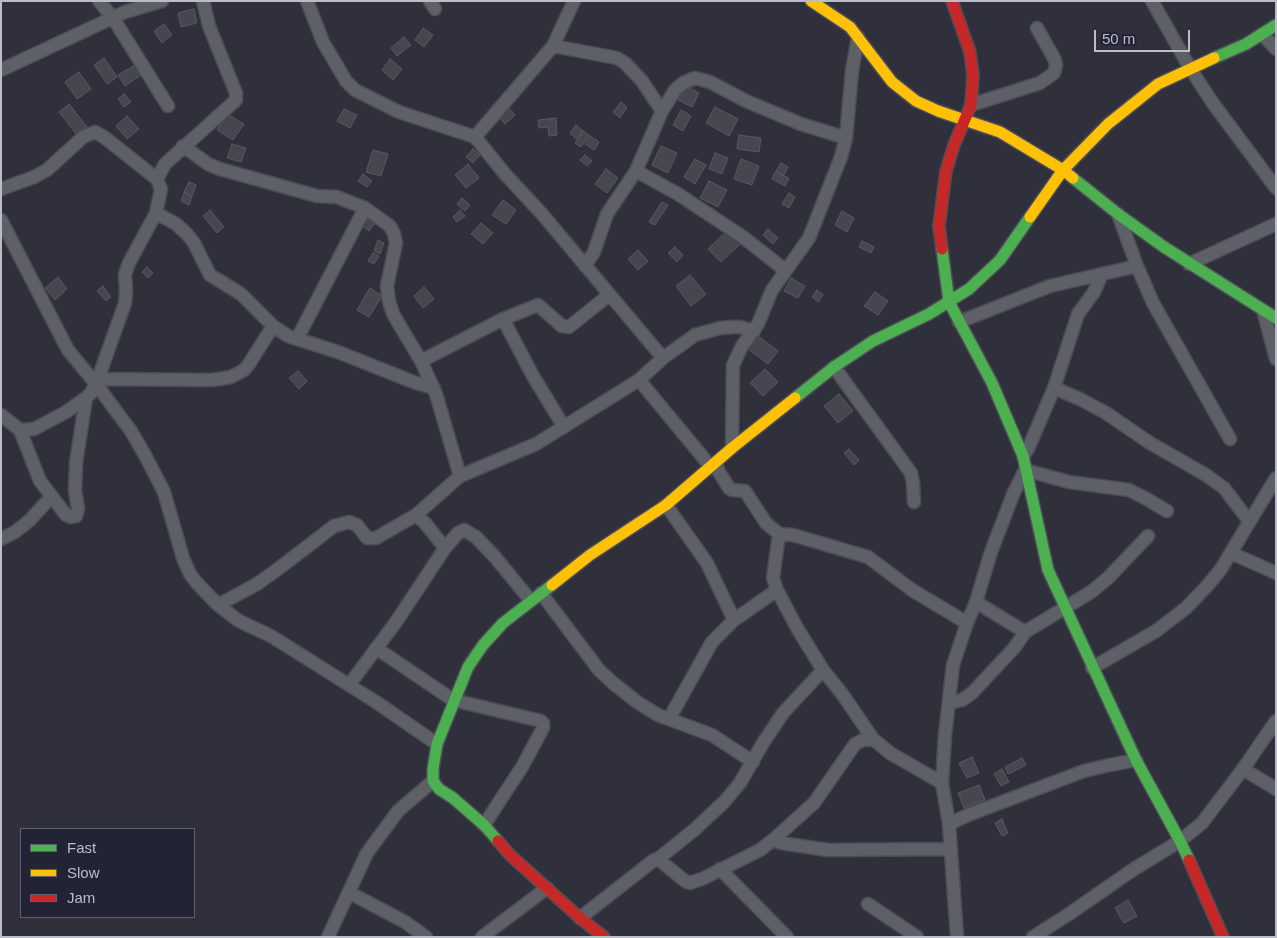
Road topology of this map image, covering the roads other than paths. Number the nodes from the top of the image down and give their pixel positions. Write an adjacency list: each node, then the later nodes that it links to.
1 (99, 1): 10 (street)
2 (162, 1): 10 (street)
3 (203, 1): 25 (street)
4 (307, 1): 23 (street)
5 (574, 1): 15 (street)
6 (811, 1): 9 (street)
7 (952, 1): 19 (street)
8 (1152, 1): 17 (street)
9 (824, 5): 14 (street)
10 (113, 18): 18 (street); 20 (street)
11 (1276, 25): 13 (street)
12 (1037, 28): 19 (street)
13 (1262, 34): 16 (street); 17 (street)
14 (858, 37): 22 (street); 24 (street)
15 (553, 46): 21 (street); 23 (street)
16 (1276, 50)
17 (1190, 68): 26 (street); 30 (street)
18 (1, 70)
19 (971, 105): 22 (street)
20 (168, 106)
21 (662, 111): 24 (street); 27 (street)
22 (965, 119): 26 (street); 42 (street)
23 (475, 137): 37 (street)
24 (846, 138): 39 (street)
25 (183, 146): 28 (street); 31 (street)
26 (1063, 170): 33 (street); 42 (street)
27 (636, 171): 37 (street); 39 (street)
28 (157, 179): 29 (street); 32 (street)
29 (1, 188)
30 (1276, 188)
31 (364, 208): 49 (street); 52 (street)
32 (156, 213): 47 (street); 55 (street)
33 (1118, 214): 36 (street); 38 (street)
34 (1, 220): 55 (street)
35 (1276, 224): 36 (street)
36 (1189, 264): 43 (street)
37 (585, 266): 41 (street)
38 (1137, 266): 40 (street); 62 (street)
39 (786, 270): 48 (street)
40 (1102, 274): 46 (street); 57 (street)
41 (609, 295): 45 (street); 50 (street)
42 (949, 302): 46 (street); 53 (street)
43 (1263, 310): 44 (street); 51 (street)
44 (1276, 318)
45 (503, 319): 52 (street); 60 (street)
46 (959, 322): 64 (street)
47 (273, 326): 49 (street); 55 (street)
48 (754, 331): 50 (street); 63 (street)
49 (297, 339): 56 (street)
50 (663, 358): 54 (street)
51 (1276, 359)
52 (421, 361): 56 (street)
53 (834, 367): 63 (street); 70 (street)
54 (639, 380): 60 (street); 65 (street)
55 (97, 381): 58 (street); 84 (street)
56 (434, 388): 67 (street)
57 (1054, 388): 64 (street); 74 (street)
58 (86, 398): 61 (street); 69 (street)
59 (1, 414): 61 (street)
60 (564, 427): 67 (street)
61 (20, 430): 69 (street)
62 (1230, 439)
63 (732, 448): 65 (street)
64 (1023, 456): 66 (street)
65 (714, 465): 71 (street); 75 (street)
66 (1025, 470): 72 (street); 83 (street); 85 (street)
67 (460, 476): 73 (street)
68 (1276, 478): 74 (street)
69 (51, 497): 77 (street)
70 (914, 502)
71 (666, 505): 82 (street); 86 (street)
72 (1166, 511)
73 (416, 515): 78 (street); 84 (street)
74 (1249, 521): 79 (street)
75 (779, 534): 81 (street); 87 (street)
76 (1148, 536): 85 (street)
77 (1, 539)
78 (445, 548): 82 (street); 89 (street)
79 (1231, 553): 80 (street); 90 (street)
80 (1276, 572)
81 (777, 590): 86 (street); 91 (street)
82 (536, 597): 93 (street); 95 (street)
83 (976, 602): 87 (street); 88 (street)
84 (218, 605): 92 (street)
85 (1066, 608): 88 (street); 90 (street)
86 (734, 620): 95 (street)
87 (967, 623): 94 (street)
88 (1025, 632): 94 (street)
89 (376, 648): 92 (street); 93 (street)
90 (1092, 668): 99 (street)
91 (823, 670): 97 (street); 100 (street)
92 (349, 685): 98 (street)
93 (453, 700): 98 (street); 106 (street)
94 (949, 703): 103 (street)
95 (669, 719): 100 (street)
96 (1276, 721): 101 (street)
97 (873, 738): 103 (street); 107 (street)
98 (437, 744): 102 (street)
99 (1136, 760): 105 (street); 108 (street)
100 (753, 762): 110 (street)
101 (1244, 769): 104 (street); 108 (street)
102 (433, 781): 106 (street); 113 (street)
103 (942, 783): 105 (street)
104 (1276, 789)
105 (949, 824): 109 (street)
106 (484, 825): 112 (street)
107 (773, 840): 109 (street); 111 (street)
108 (1180, 841): 117 (street); 125 (street)
109 (951, 849): 124 (street)
110 (658, 859): 111 (street); 115 (street)
111 (720, 869): 122 (street)
112 (547, 888): 115 (street); 120 (street)
113 (350, 893): 118 (street); 119 (street)
114 (868, 904): 123 (street)
115 (580, 918): 116 (street)
116 (590, 932): 121 (street)
117 (1221, 936)
118 (328, 937)
119 (426, 937)
120 (482, 937)
121 (604, 937)
122 (787, 937)
123 (917, 937)
124 (957, 937)
125 (1033, 937)

